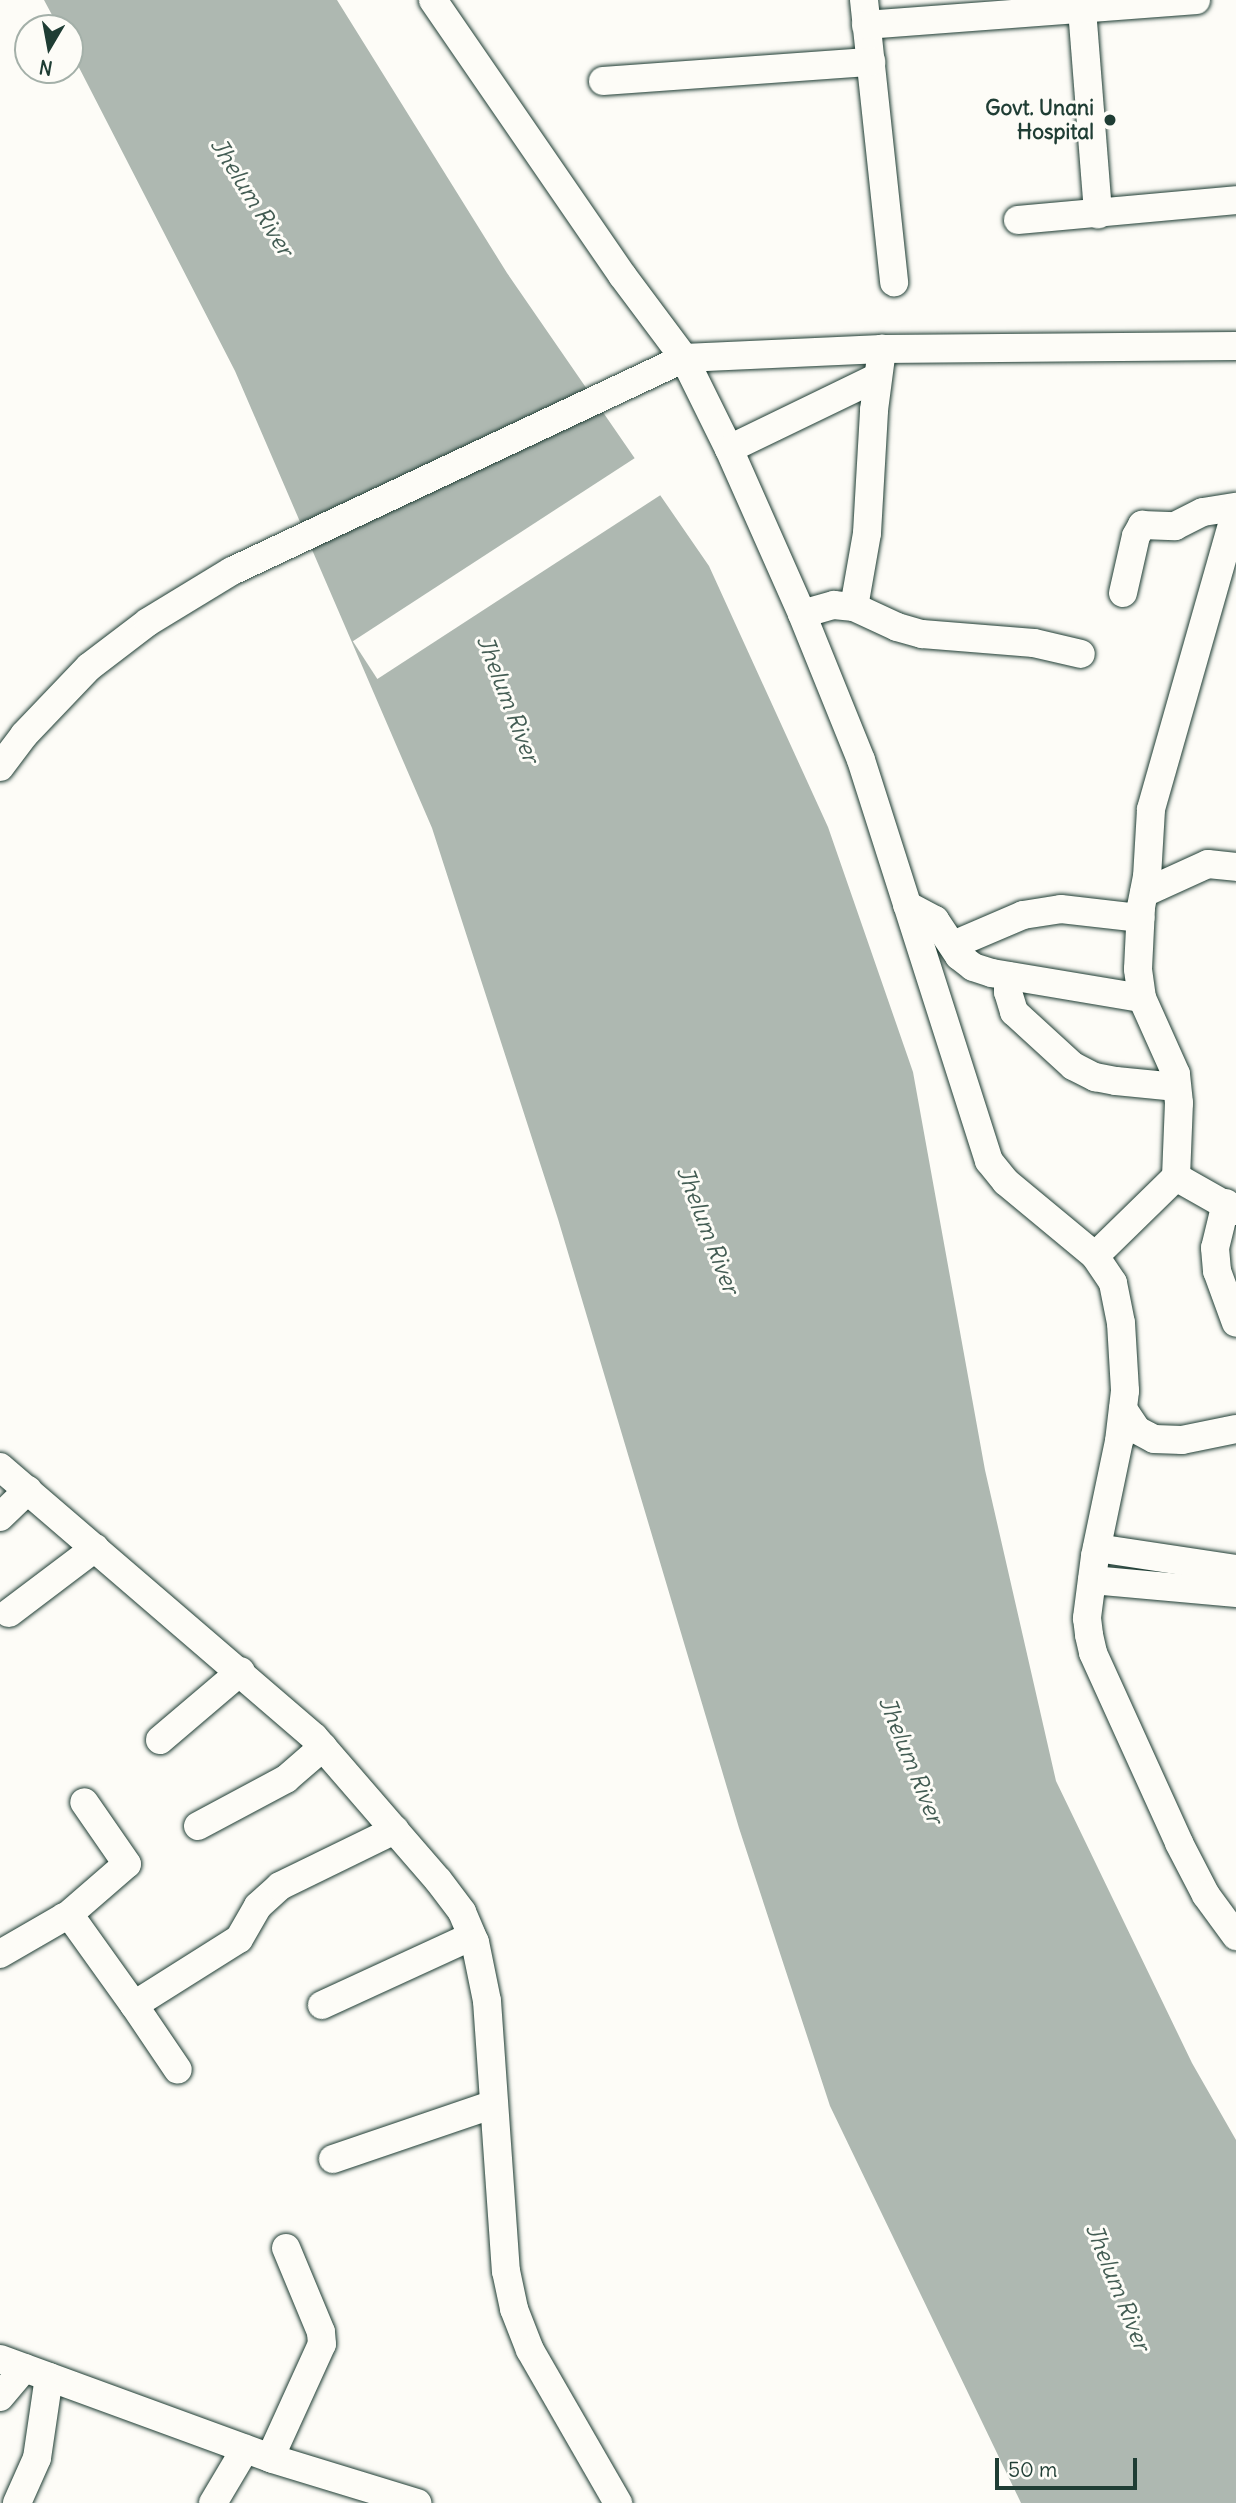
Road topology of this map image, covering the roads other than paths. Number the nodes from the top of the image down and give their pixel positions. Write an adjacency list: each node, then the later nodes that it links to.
1 (433, 0): 13 (street)
2 (1196, 0): 3 (street)
3 (1082, 9): 4 (street); 8 (street)
4 (865, 12): 5 (street)
5 (871, 62): 6 (street); 10 (street)
6 (603, 81)
7 (1236, 200): 8 (street)
8 (1098, 214): 9 (street)
9 (1018, 220)
10 (894, 282)
11 (1236, 346): 12 (street)
12 (882, 349): 13 (street); 14 (street)
13 (684, 358): 15 (street); 21 (street)
14 (878, 377): 15 (street); 18 (street)
15 (729, 450): 19 (street)
16 (1236, 509): 17 (street); 24 (street)
17 (1123, 593)
18 (854, 607): 19 (street); 20 (street)
19 (802, 614): 23 (street)
20 (1081, 654)
21 (0, 767)
22 (1236, 867): 24 (street)
23 (907, 905): 25 (street); 31 (street)
24 (1142, 906): 25 (street); 27 (street)
25 (953, 945): 26 (street)
26 (1008, 976): 27 (street); 28 (street)
27 (1142, 998): 28 (street)
28 (1177, 1087): 29 (street)
29 (1176, 1177): 30 (street); 31 (street)
30 (1231, 1207): 32 (street)
31 (1094, 1256): 33 (street)
32 (1236, 1323)
33 (1123, 1409): 34 (street); 39 (street)
34 (1236, 1429)
35 (0, 1467): 36 (street)
36 (28, 1490): 37 (street); 38 (street)
37 (0, 1517)
38 (95, 1548): 42 (street); 43 (street)
39 (1094, 1565): 40 (street); 41 (street); 51 (street)
40 (1236, 1569)
41 (1236, 1593)
42 (9, 1613)
43 (241, 1671): 44 (street); 45 (street)
44 (160, 1740)
45 (323, 1747): 47 (street); 48 (street)
46 (84, 1802): 49 (street)
47 (198, 1826)
48 (396, 1830): 50 (street); 53 (street)
49 (67, 1916): 52 (street); 53 (street)
50 (472, 1936): 54 (street); 56 (street)
51 (1236, 1937)
52 (0, 1954)
53 (134, 2005): 55 (street)
54 (322, 2005)
55 (178, 2070)
56 (492, 2105): 57 (street); 66 (street)
57 (333, 2159)
58 (286, 2248): 61 (street)
59 (24, 2368): 60 (street); 61 (street); 63 (street)
60 (0, 2397)
61 (258, 2453): 62 (street); 64 (street)
62 (352, 2494): 65 (street)
63 (17, 2503)
64 (213, 2503)
65 (417, 2503)
66 (618, 2503)

